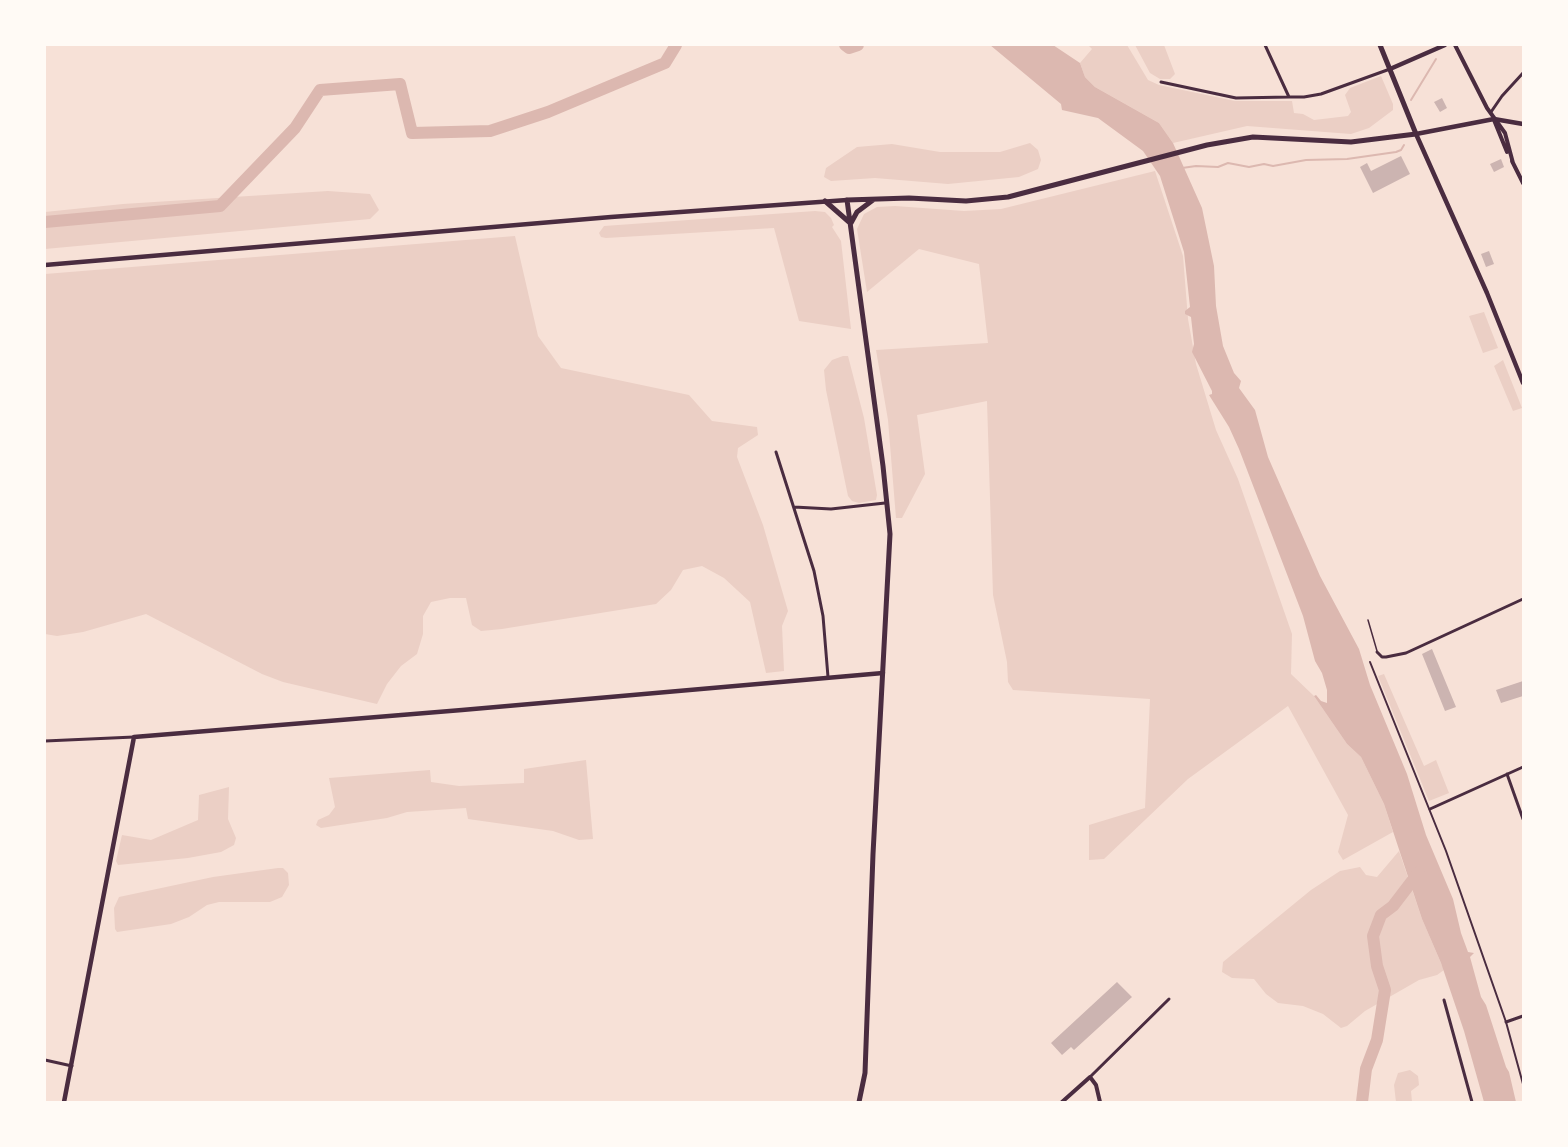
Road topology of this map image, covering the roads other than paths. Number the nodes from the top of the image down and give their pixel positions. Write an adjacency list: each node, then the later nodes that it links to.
1 (1265, 45): 8 (street)
2 (1380, 45): 5 (highway)
3 (1445, 45): 5 (main road)
4 (1455, 45): 9 (street)
5 (1390, 69): 8 (street); 12 (highway)
6 (1523, 73): 9 (street)
7 (1161, 82): 8 (street)
8 (1289, 97)
9 (1490, 114): 10 (street)
10 (1494, 119): 11 (main road); 12 (main road); 13 (street)
11 (1523, 124)
12 (1416, 134): 14 (highway); 19 (main road)
13 (1523, 183)
14 (874, 199): 15 (highway); 17 (highway)
15 (847, 200): 16 (main road); 17 (highway)
16 (825, 201): 17 (highway); 18 (main road)
17 (850, 223): 21 (highway)
18 (45, 265)
19 (1523, 383)
20 (776, 452): 22 (street)
21 (887, 502): 22 (street); 27 (highway)
22 (793, 507): 28 (street)
23 (1523, 598): 25 (street)
24 (1368, 620): 25 (lane)
25 (1377, 652)
26 (1370, 662): 33 (street)
27 (883, 673): 28 (main road); 44 (highway)
28 (828, 677): 29 (main road)
29 (134, 737): 30 (street); 40 (main road)
30 (45, 741)
31 (1523, 767): 32 (street)
32 (1507, 774): 33 (street); 34 (street)
33 (1430, 809): 38 (street)
34 (1523, 819)
35 (1169, 999): 41 (street)
36 (1444, 1000): 47 (street)
37 (1523, 1016): 38 (street)
38 (1506, 1023): 42 (street)
39 (45, 1060): 40 (street)
40 (72, 1066): 43 (main road)
41 (1090, 1077): 45 (street); 46 (street)
42 (1523, 1084)
43 (64, 1102)
44 (859, 1102)
45 (1062, 1102)
46 (1100, 1102)
47 (1472, 1102)

